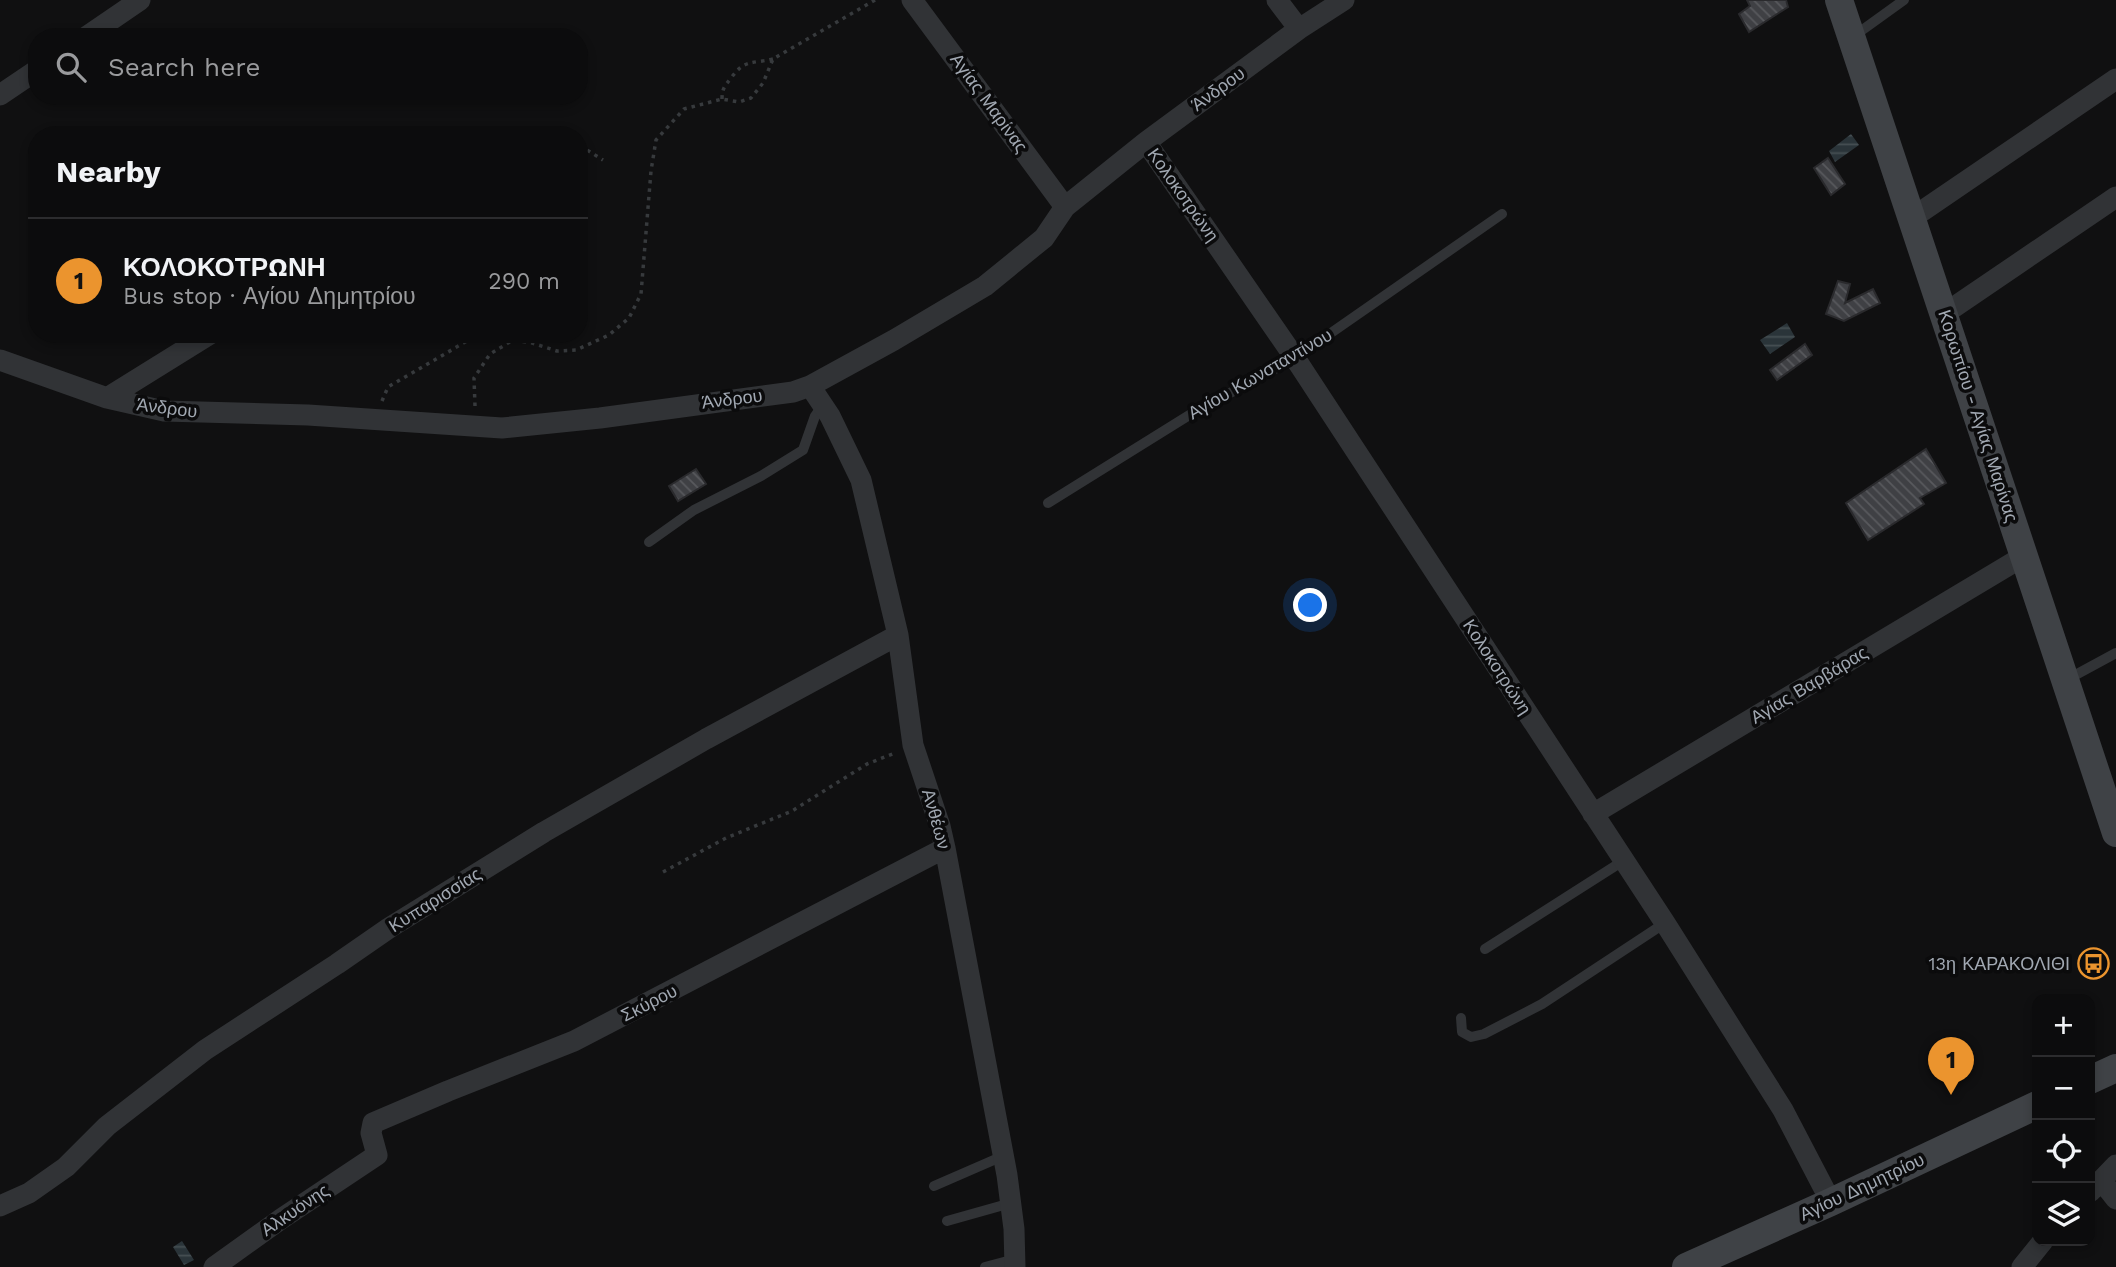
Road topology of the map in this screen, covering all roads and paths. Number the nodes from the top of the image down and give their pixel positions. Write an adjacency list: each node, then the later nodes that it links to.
1 (140, 0): 8 (street)
2 (875, 0): 11 (path)
3 (912, 0): 20 (street, Αγίας Μαρίνας)
4 (1278, 0): 9 (street)
5 (1344, 0): 9 (street, Άνδρου)
6 (1839, 0): 10 (main road, Κορωπίου - Αγίας Μαρίνας)
7 (1904, 0): 10 (lane)
8 (99, 28)
9 (1298, 29): 16 (street, Άνδρου)
10 (1852, 38): 22 (main road, Κορωπίου - Αγίας Μαρίνας)
11 (773, 59): 15 (path); 15 (path)
12 (28, 76): 14 (street)
13 (2116, 79): 22 (street)
14 (0, 95)
15 (722, 99): 27 (path)
16 (1146, 142): 20 (street, Άνδρου); 28 (street, Κολοκοτρώνη)
17 (588, 151): 18 (path)
18 (603, 160)
19 (2116, 197): 23 (street)
20 (1065, 207): 30 (street, Άνδρου)
21 (1502, 214): 28 (lane, Αγίου Κωνσταντίνου)
22 (1912, 218): 23 (main road, Κορωπίου - Αγίας Μαρίνας)
23 (1944, 314): 37 (main road, Κορωπίου - Αγίας Μαρίνας)
24 (196, 343): 31 (street)
25 (464, 343): 33 (path)
26 (508, 343): 34 (path)
27 (532, 343)
28 (1295, 358): 35 (lane, Αγίου Κωνσταντίνου); 42 (street, Κολοκοτρώνη)
29 (5, 366): 31 (street, Άνδρου)
30 (810, 386): 32 (street, Ανθέων); 34 (street, Άνδρου)
31 (107, 398): 33 (street, Άνδρου)
32 (822, 406): 36 (lane); 38 (street, Ανθέων)
33 (375, 419): 34 (street, Άνδρου)
34 (476, 426)
35 (1048, 503)
36 (649, 542)
37 (2024, 556): 40 (main road, Κορωπίου - Αγίας Μαρίνας); 42 (street, Αγίας Βαρβάρας)
38 (898, 635): 41 (street, Ανθέων); 61 (street, Κυπαρισσίας)
39 (2116, 653): 40 (lane)
40 (2065, 681): 43 (main road, Κορωπίου - Αγίας Μαρίνας)
41 (913, 745): 44 (street, Ανθέων); 46 (path)
42 (1593, 814): 45 (street, Κολοκοτρώνη)
43 (2116, 833)
44 (945, 848): 53 (street, Σκύρου); 54 (street, Ανθέων)
45 (1623, 861): 47 (street, Κολοκοτρώνη); 48 (lane)
46 (663, 872)
47 (1665, 923): 49 (lane); 59 (street, Κολοκοτρώνη)
48 (1485, 948)
49 (1461, 1018)
50 (2116, 1068): 51 (main road)
51 (2095, 1078)
52 (2032, 1107): 59 (main road, Αγίου Δημητρίου)
53 (377, 1156): 65 (street, Αλκυόνης)
54 (1003, 1156): 56 (lane); 60 (street, Ανθέων)
55 (2116, 1165): 57 (street)
56 (934, 1186)
57 (2095, 1186): 58 (street)
58 (2116, 1199)
59 (1831, 1202): 67 (main road, Αγίου Δημητρίου)
60 (1011, 1203): 62 (lane); 64 (street, Ανθέων)
61 (0, 1206)
62 (947, 1221)
63 (2039, 1246): 68 (street)
64 (1015, 1263): 66 (lane)
65 (214, 1267)
66 (985, 1267)
67 (1686, 1267)
68 (2022, 1267)

